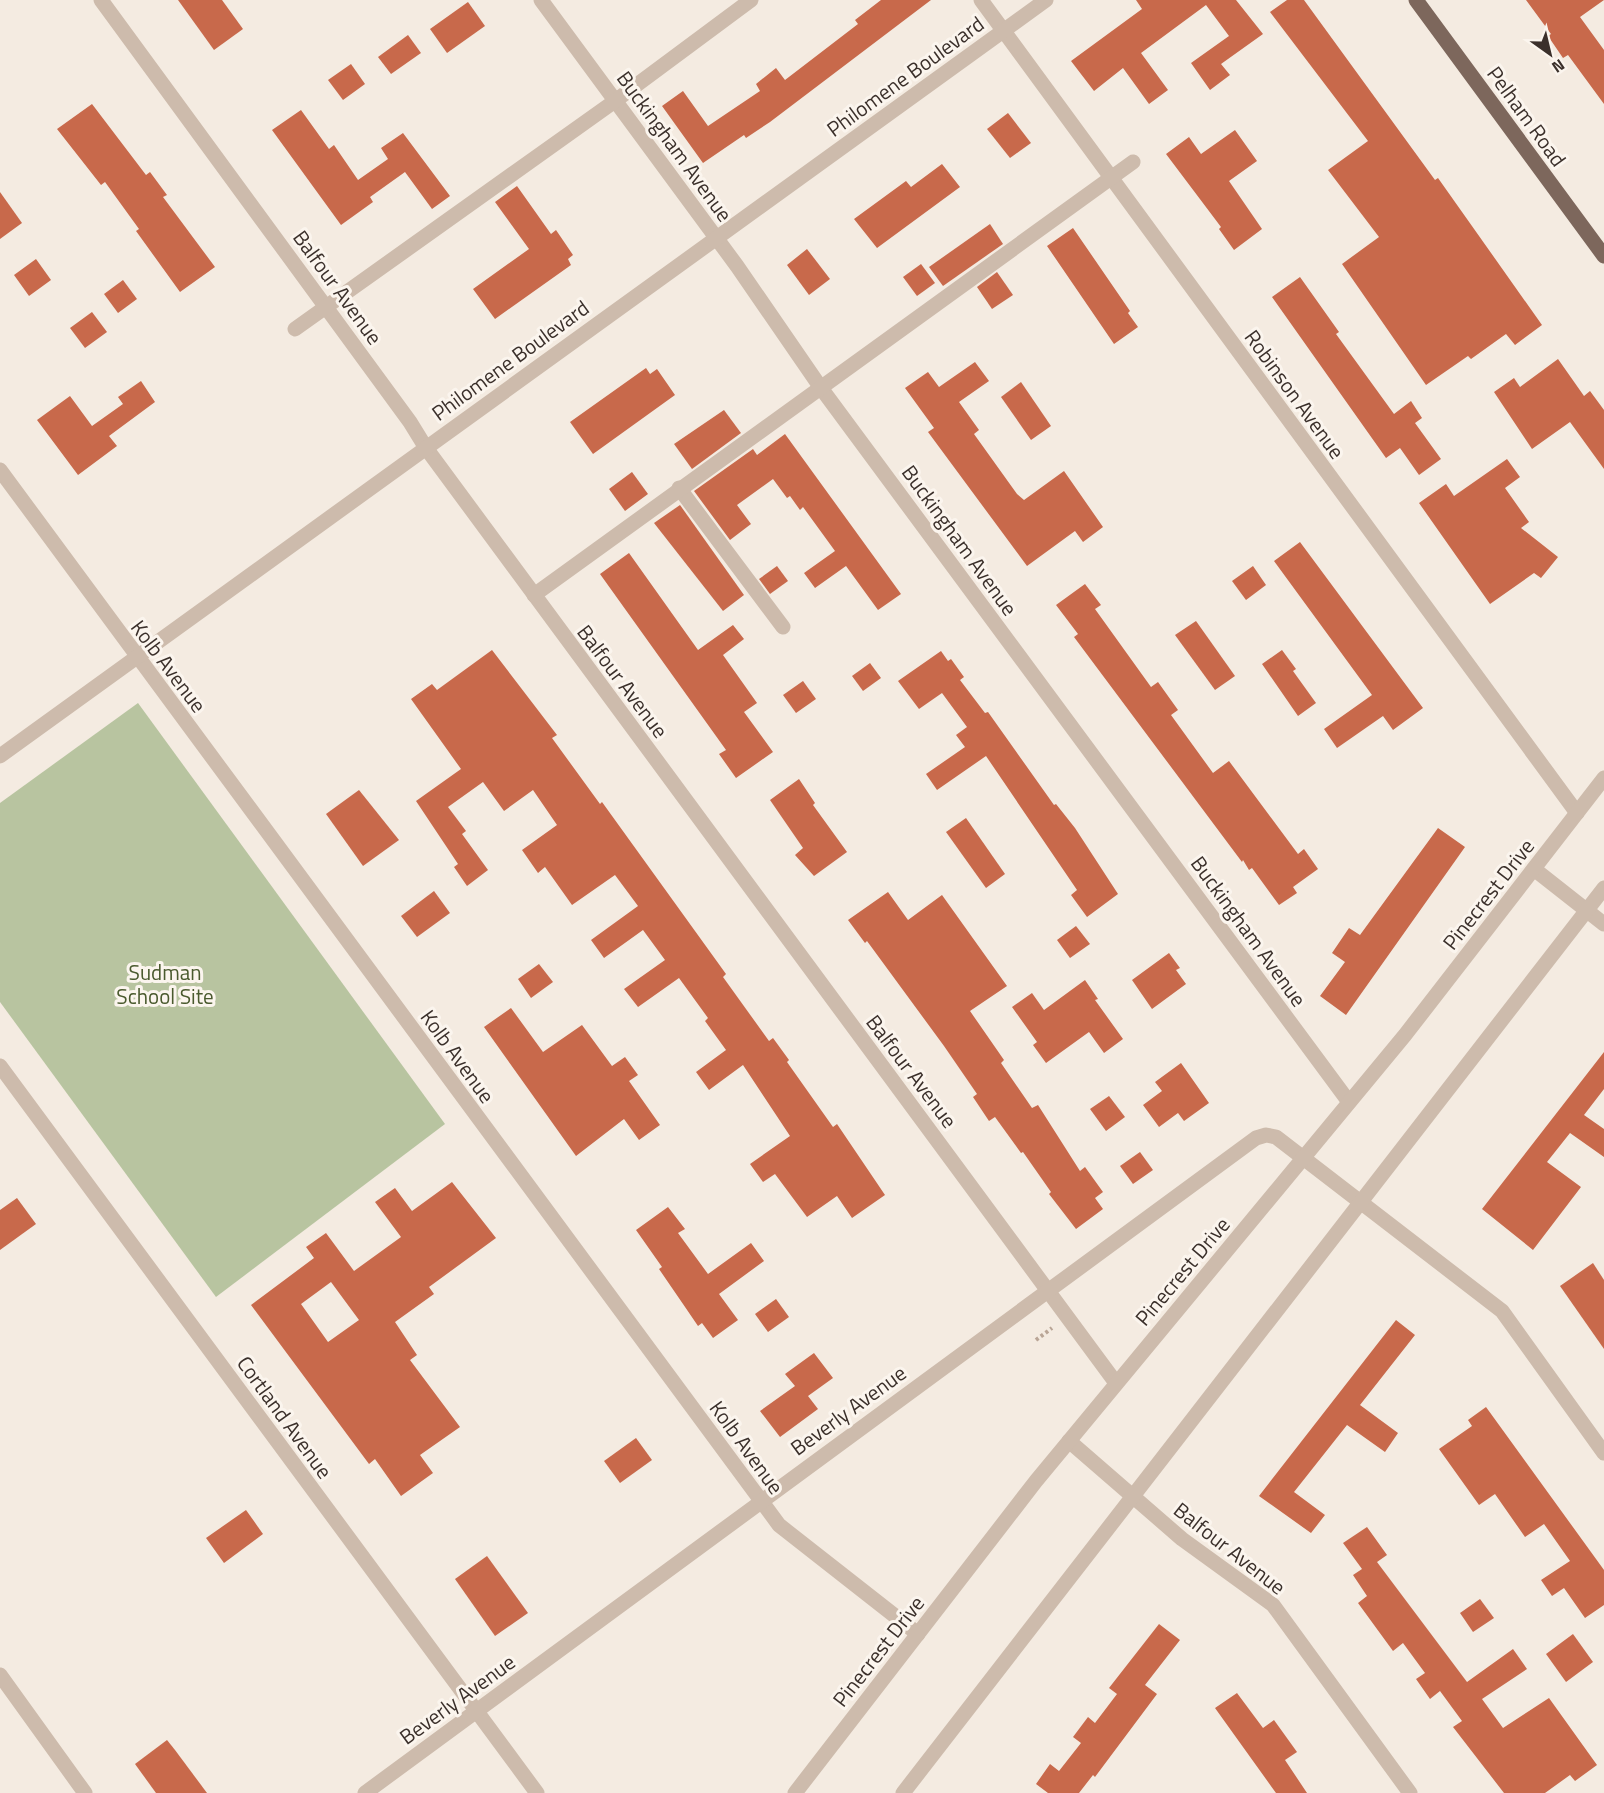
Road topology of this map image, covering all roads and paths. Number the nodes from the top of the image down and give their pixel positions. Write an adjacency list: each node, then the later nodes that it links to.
1 (101, 0): 13 (street, Balfour Avenue)
2 (541, 0): 8 (street, Buckingham Avenue)
3 (751, 0): 8 (street)
4 (981, 0): 7 (street, Robinson Avenue)
5 (1046, 0): 7 (street, Philomene Boulevard)
6 (1416, 0): 12 (main road, Pelham Road)
7 (1003, 31): 10 (street, Robinson Avenue); 11 (street, Philomene Boulevard)
8 (615, 101): 11 (street, Buckingham Avenue); 13 (street)
9 (1133, 162): 10 (street)
10 (1111, 179): 15 (street); 24 (street, Robinson Avenue)
11 (716, 238): 15 (street, Buckingham Avenue); 16 (street, Philomene Boulevard)
12 (1604, 256)
13 (327, 307): 14 (street); 16 (street, Balfour Avenue)
14 (295, 329)
15 (821, 388): 18 (street); 30 (street, Buckingham Avenue)
16 (426, 448): 19 (street, Balfour Avenue); 21 (street, Philomene Boulevard)
17 (0, 470): 21 (street, Kolb Avenue)
18 (679, 488): 19 (street); 20 (street)
19 (534, 595): 33 (street, Balfour Avenue)
20 (783, 627)
21 (138, 657): 22 (street, Philomene Boulevard); 40 (street, Kolb Avenue)
22 (0, 756)
23 (1604, 778): 24 (street, Pinecrest Drive)
24 (1577, 813): 25 (street, Pinecrest Drive)
25 (1534, 869): 27 (street); 30 (street, Pinecrest Drive)
26 (1604, 888): 27 (street)
27 (1587, 910): 28 (street); 32 (street)
28 (1604, 924)
29 (0, 1066): 43 (street, Cortland Avenue)
30 (1349, 1102): 31 (street, Pinecrest Drive)
31 (1303, 1157): 32 (street); 33 (street, Beverly Avenue); 36 (street, Pinecrest Drive)
32 (1362, 1201): 38 (street); 39 (street)
33 (1048, 1290): 36 (street, Balfour Avenue); 40 (street, Beverly Avenue)
34 (1049, 1330): 35 (path)
35 (1036, 1340)
36 (1116, 1383): 37 (street, Pinecrest Drive)
37 (1069, 1441): 39 (street, Balfour Avenue); 41 (street, Pinecrest Drive)
38 (1604, 1453)
39 (1132, 1498): 44 (street); 49 (street, Balfour Avenue)
40 (760, 1500): 41 (street, Kolb Avenue); 43 (street, Beverly Avenue)
41 (918, 1634): 48 (street, Pinecrest Drive)
42 (0, 1675): 45 (street)
43 (477, 1712): 46 (street, Beverly Avenue); 47 (street, Cortland Avenue)
44 (908, 1791)
45 (85, 1793)
46 (365, 1793)
47 (537, 1793)
48 (795, 1793)
49 (1410, 1793)

